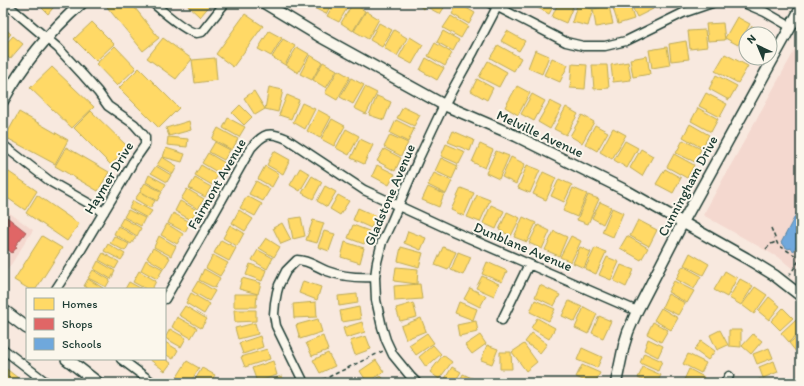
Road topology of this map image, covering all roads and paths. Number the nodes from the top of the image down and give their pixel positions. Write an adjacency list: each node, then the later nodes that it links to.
1 (6, 3): 11 (street)
2 (82, 3): 11 (street)
3 (153, 3): 4 (street)
4 (225, 3)
5 (264, 3): 13 (street, Melville Avenue)
6 (712, 3): 8 (street)
7 (744, 3): 10 (street)
8 (493, 5): 13 (street, Gladstone Avenue)
9 (801, 8): 10 (street, Cunningham Drive)
10 (791, 27): 17 (street, Cunningham Drive)
11 (47, 39): 12 (street); 16 (street, Haymer Drive)
12 (3, 101)
13 (444, 105): 15 (street, Gladstone Avenue); 17 (street, Melville Avenue)
14 (3, 145): 16 (street)
15 (399, 206): 22 (street, Dunblane Avenue); 23 (street, Gladstone Avenue); 27 (street, Fairmont Avenue)
16 (104, 212): 25 (street, Haymer Drive)
17 (683, 222): 24 (street, Melville Avenue); 29 (street, Cunningham Drive)
18 (771, 228): 19 (path)
19 (776, 242): 20 (path); 21 (path)
20 (766, 249)
21 (800, 259): 24 (path)
22 (529, 264): 29 (street, Dunblane Avenue); 30 (street)
23 (375, 277): 41 (street); 43 (street, Gladstone Avenue)
24 (784, 283): 26 (street, Melville Avenue)
25 (57, 288)
26 (801, 296)
27 (166, 297)
28 (3, 310): 31 (main road)
29 (638, 311): 44 (street, Cunningham Drive)
30 (502, 320)
31 (26, 327)
32 (3, 349): 36 (street)
33 (382, 351): 42 (path)
34 (68, 360): 39 (main road)
35 (125, 360): 40 (street)
36 (37, 376): 37 (street); 38 (street)
37 (32, 383)
38 (47, 383)
39 (98, 383)
40 (153, 383)
41 (304, 383)
42 (316, 383)
43 (417, 383)
44 (616, 383)

